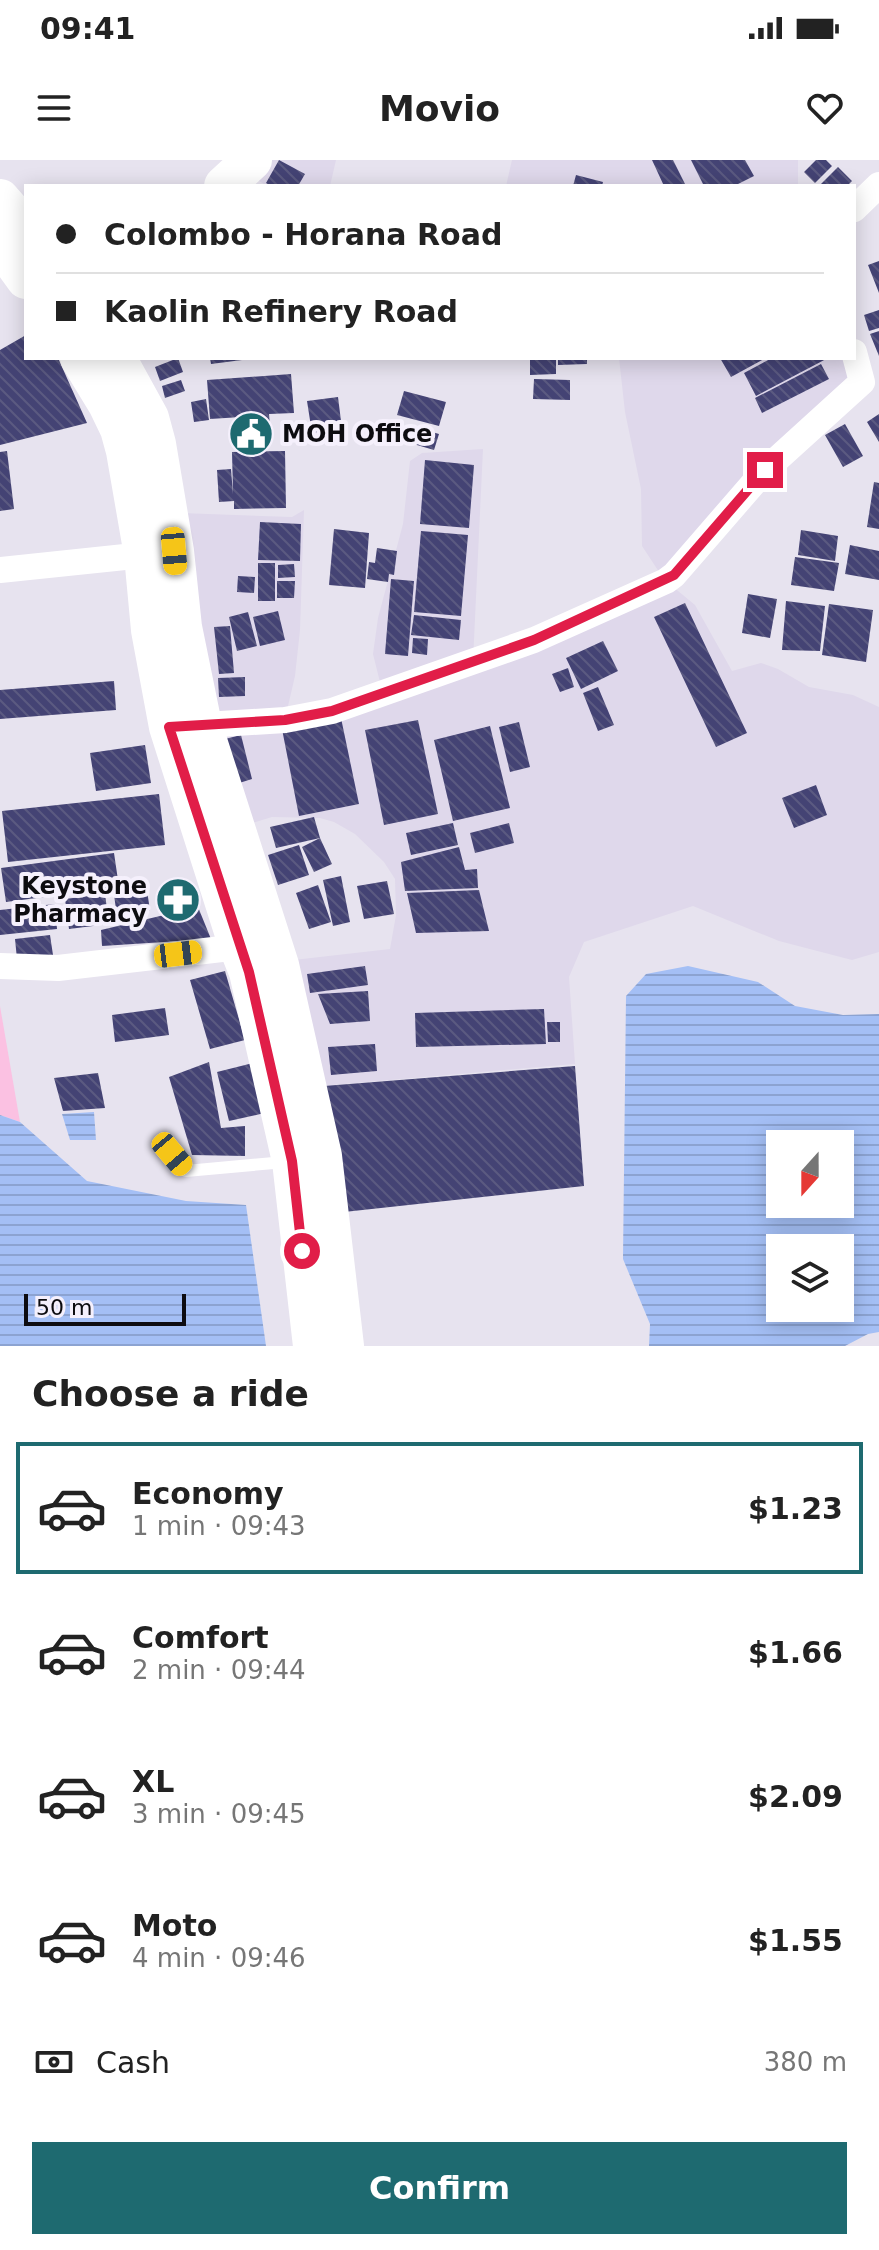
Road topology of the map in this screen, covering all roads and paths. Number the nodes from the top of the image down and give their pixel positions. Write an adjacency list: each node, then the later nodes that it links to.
1 (252, 160): 2 (main road)
2 (226, 184)
3 (879, 185): 5 (street)
4 (0, 199): 6 (main road)
5 (856, 207)
6 (24, 227)
7 (24, 239): 8 (main road)
8 (0, 244): 9 (main road)
9 (24, 276)
10 (856, 357): 15 (street)
11 (81, 360): 13 (main road)
12 (117, 360): 15 (main road)
13 (144, 555): 14 (street); 15 (main road)
14 (0, 570)
15 (186, 726): 16 (main road)
16 (254, 940): 17 (street); 19 (main road); 21 (main road)
17 (0, 966)
18 (172, 1154): 19 (lane)
19 (292, 1161): 20 (main road)
20 (313, 1346)
21 (344, 1346)

